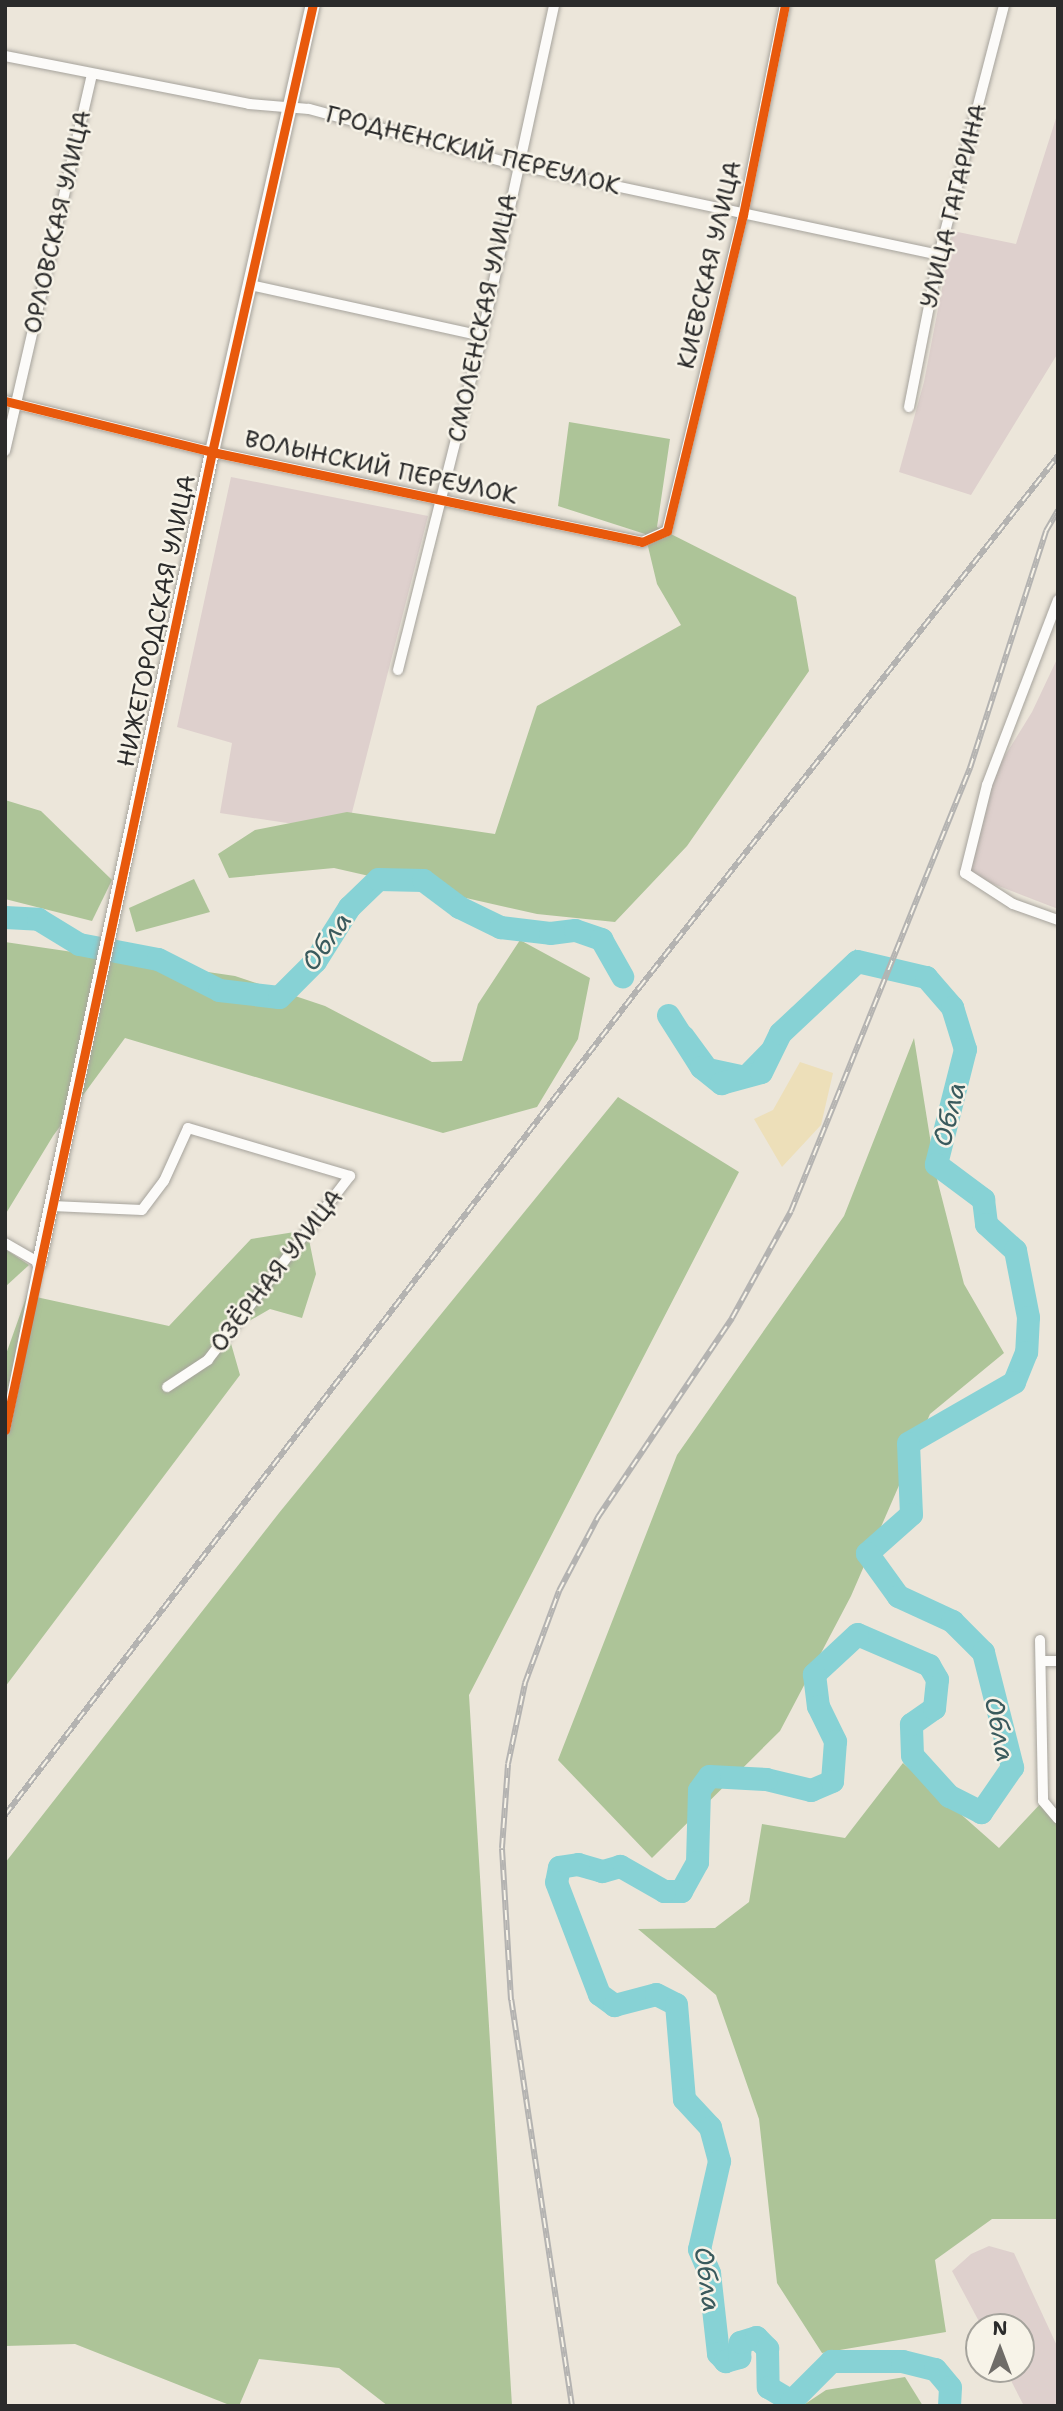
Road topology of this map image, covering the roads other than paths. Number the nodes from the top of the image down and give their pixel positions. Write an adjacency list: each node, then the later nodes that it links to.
1 (313, 5): 7 (street, НИЖЕГОРОДСКАЯ УЛИЦА)
2 (554, 5): 8 (street, СМОЛЕНСКАЯ УЛИЦА)
3 (785, 5): 9 (street, КИЕВСКАЯ УЛИЦА)
4 (1004, 5): 10 (street, УЛИЦА ГАГАРИНА)
5 (5, 56): 6 (street, ГРОДНЕНСКИЙ ПЕРЕУЛОК)
6 (92, 75): 7 (street, ГРОДНЕНСКИЙ ПЕРЕУЛОК); 13 (street, ОРЛОВСКАЯ УЛИЦА)
7 (291, 107): 8 (street, ГРОДНЕНСКИЙ ПЕРЕУЛОК); 11 (street, НИЖЕГОРОДСКАЯ УЛИЦА)
8 (516, 165): 9 (street, ГРОДНЕНСКИЙ ПЕРЕУЛОК); 12 (street, СМОЛЕНСКАЯ УЛИЦА)
9 (743, 215): 10 (street, ГРОДНЕНСКИЙ ПЕРЕУЛОК); 18 (street, КИЕВСКАЯ УЛИЦА)
10 (939, 255): 14 (street, УЛИЦА ГАГАРИНА)
11 (250, 285): 12 (street); 16 (street, НИЖЕГОРОДСКАЯ УЛИЦА)
12 (482, 336): 17 (street, СМОЛЕНСКАЯ УЛИЦА)
13 (11, 402): 15 (street, ОРЛОВСКАЯ УЛИЦА); 16 (street, ВОЛЫНСКИЙ ПЕРЕУЛОК)
14 (909, 407)
15 (5, 451)
16 (212, 452): 17 (street, ВОЛЫНСКИЙ ПЕРЕУЛОК); 22 (street, НИЖЕГОРОДСКАЯ УЛИЦА)
17 (443, 500): 18 (street, ВОЛЫНСКИЙ ПЕРЕУЛОК); 20 (street, СМОЛЕНСКАЯ УЛИЦА)
18 (667, 531)
19 (1058, 600): 21 (street)
20 (398, 670)
21 (1058, 920)
22 (52, 1206): 24 (street); 25 (street, ОЗЁРНАЯ УЛИЦА)
23 (5, 1242): 24 (street)
24 (39, 1263): 26 (street)
25 (167, 1387)
26 (5, 1430)
27 (1040, 1640): 28 (street)
28 (1041, 1661): 29 (street); 30 (street)
29 (1058, 1661)
30 (1058, 1819)

